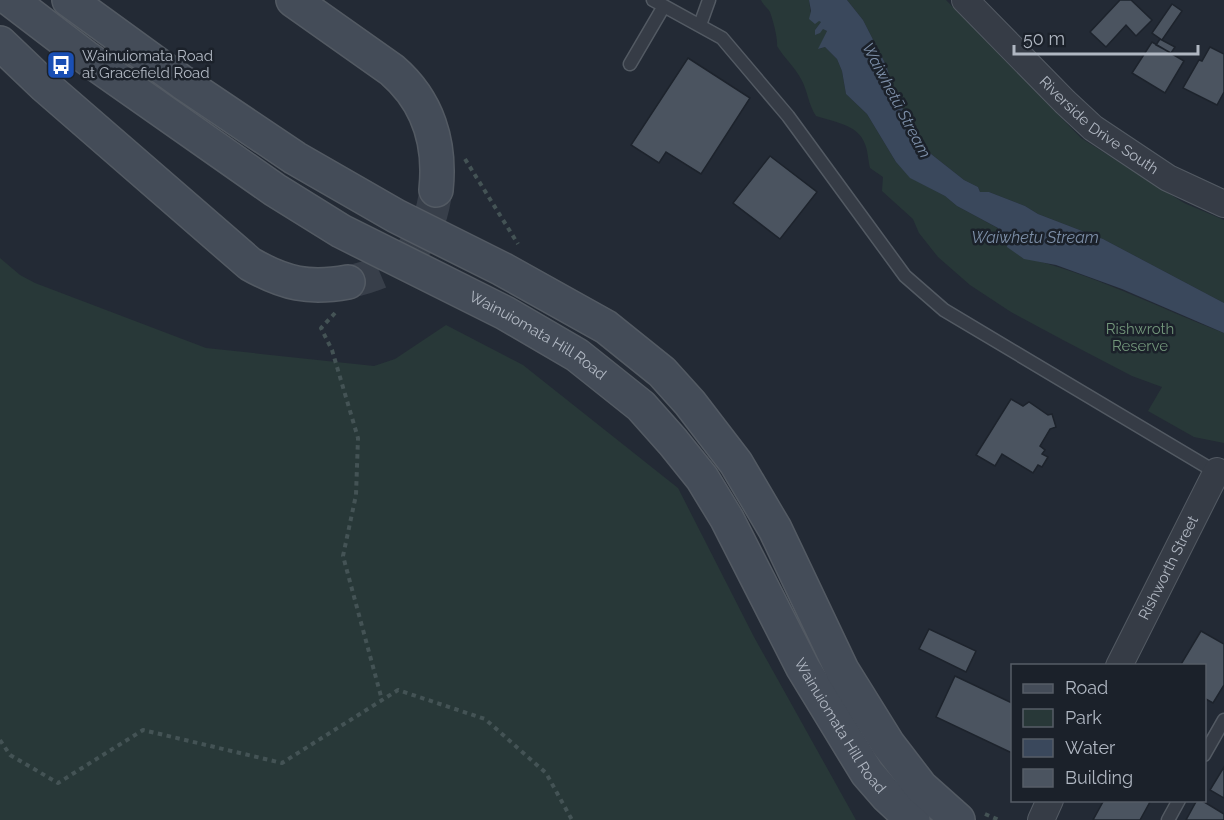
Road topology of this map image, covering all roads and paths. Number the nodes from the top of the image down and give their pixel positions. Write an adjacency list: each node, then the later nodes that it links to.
1 (11, 0): 24 (main road, Wainuiomata Hill Road)
2 (69, 0): 25 (main road, Wainuiomata Hill Road)
3 (293, 0): 11 (main road)
4 (709, 0): 7 (lane)
5 (965, 0): 12 (street, Riverside Drive South)
6 (658, 3): 7 (lane); 9 (lane)
7 (700, 25): 15 (lane)
8 (0, 43): 14 (main road)
9 (630, 64)
10 (459, 156): 13 (path)
11 (436, 190)
12 (1224, 204)
13 (521, 249)
14 (343, 297): 17 (path)
15 (1221, 476): 16 (street, Rishworth Street)
16 (1120, 664)
17 (382, 700): 19 (path); 23 (path)
18 (1224, 720): 20 (lane)
19 (0, 740)
20 (1206, 752)
21 (1050, 802): 26 (street)
22 (1178, 802): 27 (lane)
23 (572, 820)
24 (913, 820)
25 (958, 820)
26 (1041, 820)
27 (1168, 820)

